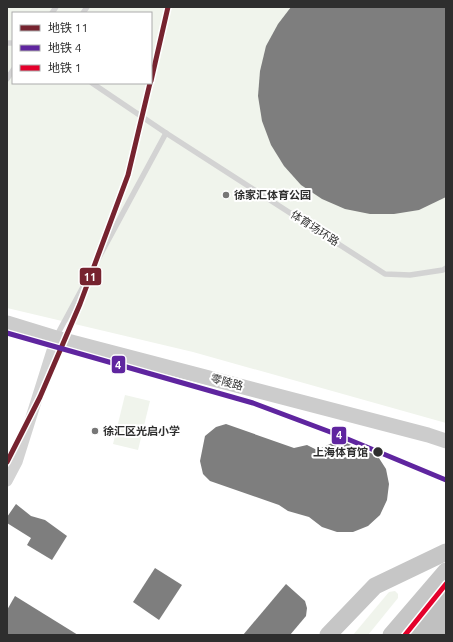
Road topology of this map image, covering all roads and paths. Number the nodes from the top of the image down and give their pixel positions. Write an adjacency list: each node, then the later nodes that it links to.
1 (93, 84): 2 (lane, 体育场环路)
2 (166, 133): 3 (lane, 体育场环路); 5 (lane)
3 (446, 268)
4 (7, 323): 5 (street, 零陵路)
5 (56, 338): 6 (street, 零陵路); 7 (street)
6 (446, 441)
7 (7, 481)
8 (446, 552): 12 (main road)
9 (446, 571): 13 (main road)
10 (446, 602): 14 (highway)
11 (446, 623): 15 (highway)
12 (328, 635)
13 (391, 635)
14 (418, 635)
15 (436, 635)

